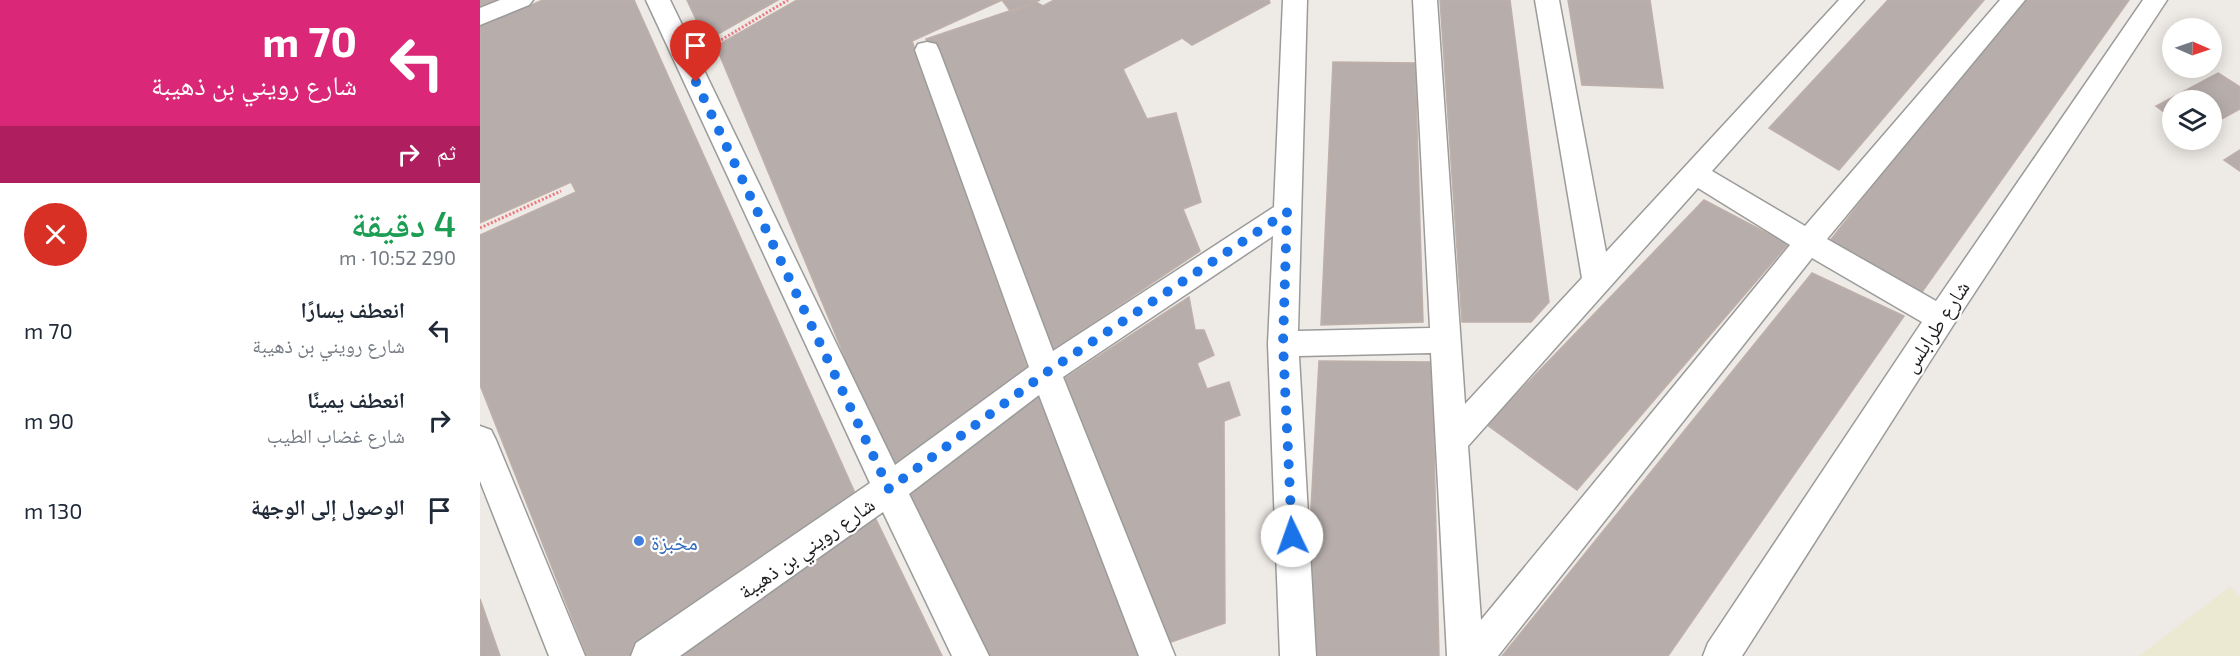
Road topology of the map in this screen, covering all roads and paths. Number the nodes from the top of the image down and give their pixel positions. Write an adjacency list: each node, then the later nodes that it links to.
1 (521, 0): 10 (street)
2 (658, 0): 12 (street)
3 (788, 0): 12 (path)
4 (1295, 0): 15 (street)
5 (1425, 0): 20 (street)
6 (1547, 0): 18 (street)
7 (1852, 0): 13 (street)
8 (2013, 0): 17 (street)
9 (2155, 0): 19 (street, شارع طرابلس)
10 (480, 17)
11 (927, 50): 22 (street)
12 (686, 60): 25 (street)
13 (1694, 174): 17 (street); 18 (street)
14 (561, 191): 16 (path)
15 (1287, 212): 21 (street); 22 (street, شارع رويني بن ذهيبة)
16 (480, 228)
17 (1808, 242): 19 (street); 32 (street)
18 (1597, 281): 24 (street)
19 (1941, 318): 33 (street, شارع طرابلس)
20 (1446, 340): 21 (street); 24 (street)
21 (1283, 344): 30 (street)
22 (1047, 372): 25 (street, شارع رويني بن ذهيبة); 29 (street)
23 (480, 440): 26 (street)
24 (1452, 441): 31 (street)
25 (889, 489): 27 (street, شارع رويني بن ذهيبة); 28 (street)
26 (567, 656)
27 (649, 656)
28 (971, 656)
29 (1157, 656)
30 (1298, 656)
31 (1465, 656)
32 (1475, 656)
33 (1721, 656)

